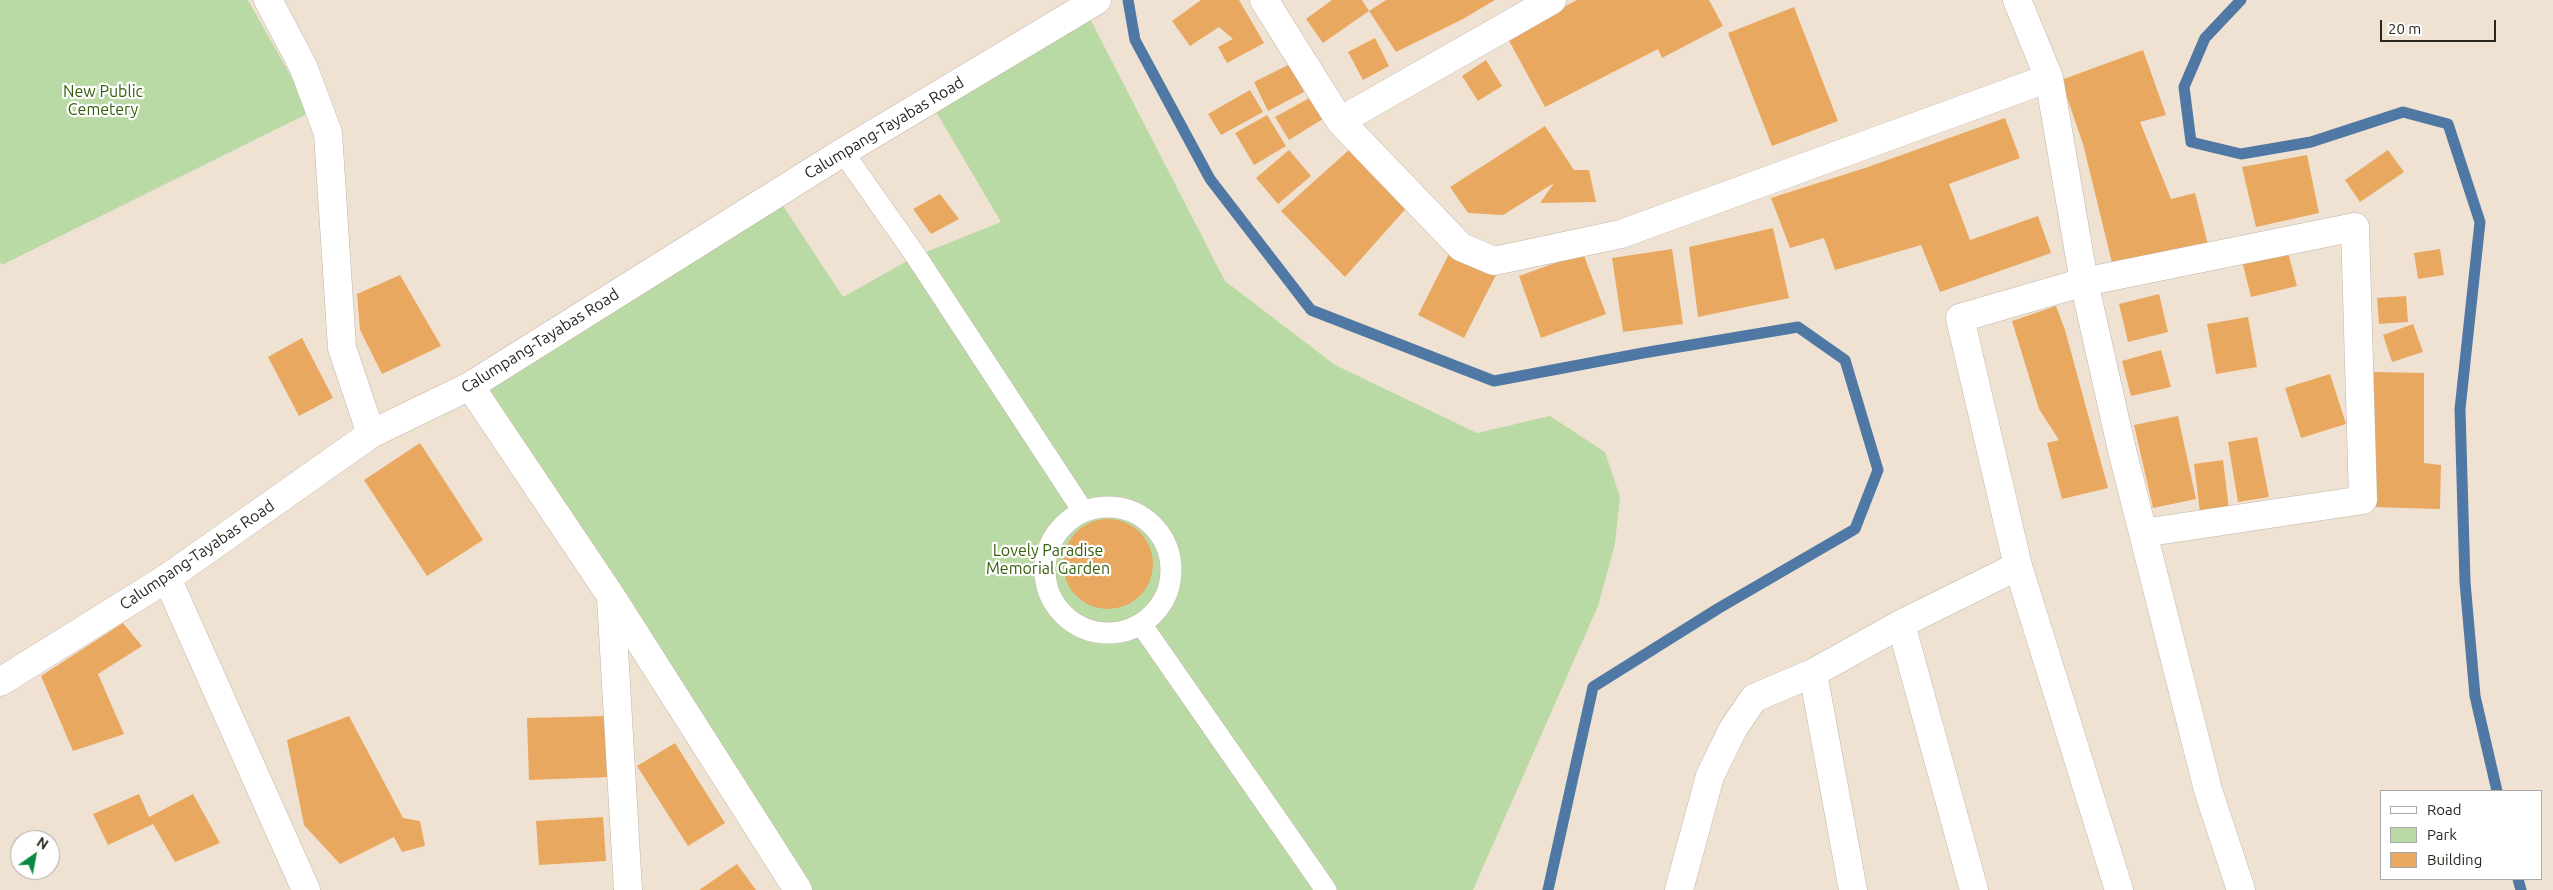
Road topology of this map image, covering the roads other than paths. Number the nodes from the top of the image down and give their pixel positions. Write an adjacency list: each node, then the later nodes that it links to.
1 (268, 0): 11 (street)
2 (1264, 0): 7 (street)
3 (1552, 0): 7 (street)
4 (2017, 0): 6 (street)
5 (1091, 3): 8 (street, Calumpang-Tayabas Road)
6 (2049, 78): 7 (street); 9 (street)
7 (1340, 121)
8 (843, 152): 10 (street, Calumpang-Tayabas Road); 12 (lane)
9 (2084, 282): 13 (street); 13 (street); 14 (street)
10 (470, 386): 11 (street, Calumpang-Tayabas Road); 16 (street)
11 (371, 434): 15 (street, Calumpang-Tayabas Road)
12 (1082, 511): 17 (lane); 17 (lane)
13 (2143, 533): 29 (street)
14 (2018, 566): 18 (street); 28 (street)
15 (168, 578): 20 (street, Calumpang-Tayabas Road); 21 (street)
16 (610, 596): 22 (street); 23 (street)
17 (1141, 624): 24 (lane)
18 (1902, 624): 19 (street); 27 (street)
19 (1813, 673): 25 (street); 26 (street)
20 (0, 682)
21 (306, 890)
22 (628, 890)
23 (798, 890)
24 (1326, 890)
25 (1679, 890)
26 (1853, 890)
27 (1974, 890)
28 (2119, 890)
29 (2240, 890)

